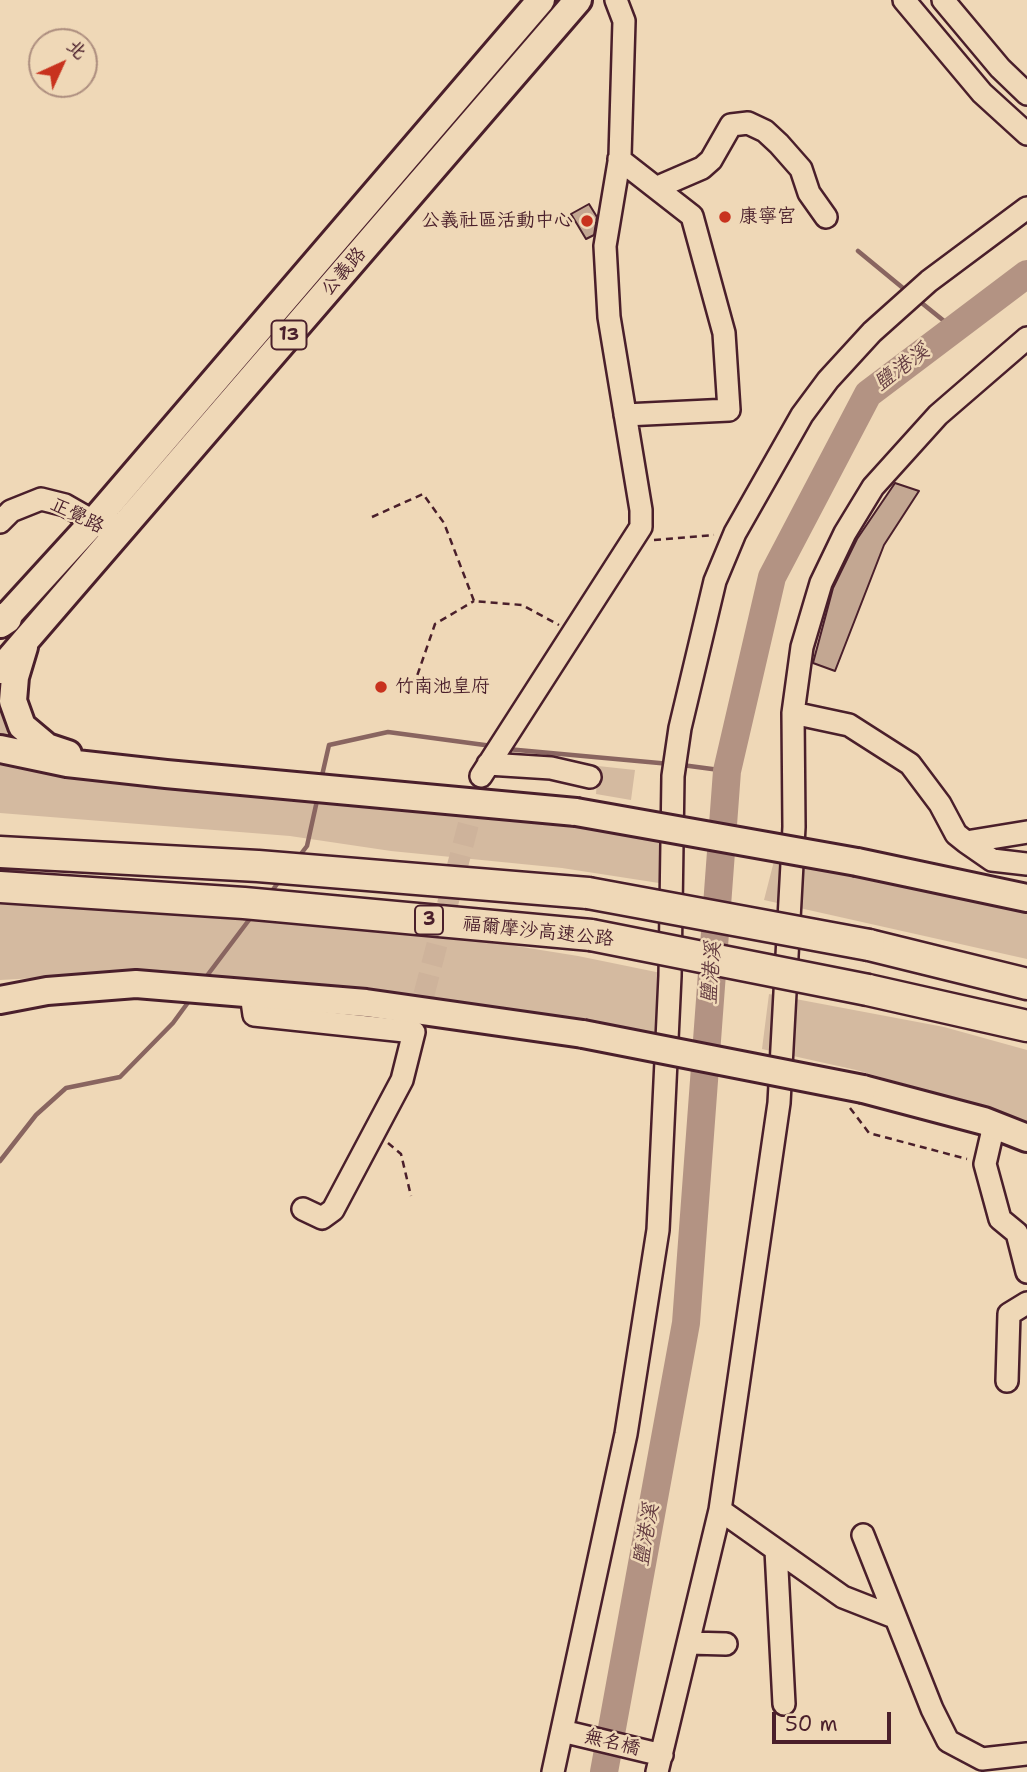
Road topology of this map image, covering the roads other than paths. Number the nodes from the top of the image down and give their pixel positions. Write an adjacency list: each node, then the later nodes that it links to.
1 (541, 0): 15 (main road, 公義路 / 13)
2 (578, 0): 16 (main road, 公義路 / 13)
3 (616, 0): 8 (street)
4 (943, 0): 6 (street)
5 (906, 3): 7 (street)
6 (1027, 94)
7 (1027, 134)
8 (619, 159): 9 (street); 13 (street)
9 (658, 187): 11 (street); 13 (street)
10 (1027, 208): 47 (street)
11 (826, 217)
12 (1027, 338): 20 (street)
13 (625, 415): 23 (street)
14 (4, 516): 15 (street, 正覺路)
15 (95, 520): 16 (street, 正覺路); 17 (main road, 公義路 / 13)
16 (116, 536): 18 (main road, 公義路 / 13)
17 (2, 621)
18 (26, 644): 19 (main road, 公義路 / 13); 22 (main road)
19 (0, 670)
20 (793, 713): 25 (street); 40 (street)
21 (0, 749): 22 (main road)
22 (166, 774): 29 (main road, bridge)
23 (590, 777)
24 (1027, 832): 25 (street)
25 (966, 842): 27 (street)
26 (0, 852): 30 (highway, 3, bridge)
27 (1027, 864)
28 (0, 887): 33 (highway, 福爾摩沙高速公路 / 3, bridge)
29 (1027, 898)
30 (1027, 984)
31 (250, 994): 32 (main road); 34 (main road, bridge); 36 (street)
32 (0, 1000)
33 (1027, 1026)
34 (994, 1125): 35 (main road); 37 (street)
35 (1027, 1138)
36 (303, 1209)
37 (1027, 1272)
38 (1027, 1303): 39 (street)
39 (1007, 1381)
40 (720, 1510): 42 (street); 44 (street)
41 (863, 1535): 43 (street)
42 (776, 1550): 43 (street); 46 (street)
43 (894, 1617): 48 (street)
44 (689, 1643): 45 (street); 49 (street)
45 (726, 1644)
46 (784, 1704)
47 (562, 1731): 49 (street, 無名橋); 50 (street)
48 (1027, 1754)
49 (660, 1764)
50 (553, 1772)

